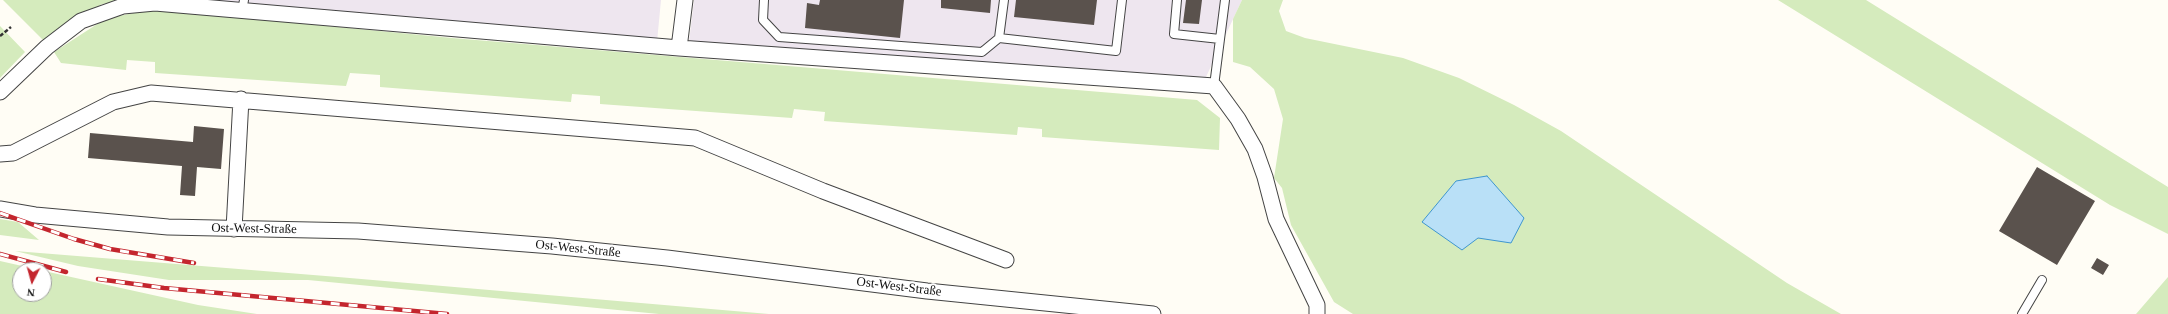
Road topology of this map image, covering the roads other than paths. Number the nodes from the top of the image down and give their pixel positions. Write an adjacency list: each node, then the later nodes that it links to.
1 (685, 0): 13 (street)
2 (764, 0): 11 (lane)
3 (1004, 0): 11 (lane)
4 (1122, 0): 11 (lane)
5 (1177, 0): 12 (lane)
6 (1219, 0): 10 (lane)
7 (1225, 0): 10 (lane)
8 (186, 3): 9 (street); 15 (street)
9 (243, 5): 13 (street)
10 (1223, 11): 12 (lane)
11 (999, 38)
12 (1220, 39): 14 (lane)
13 (679, 48): 14 (street)
14 (1214, 86): 23 (street)
15 (0, 92)
16 (241, 99): 17 (street); 19 (street); 20 (street)
17 (0, 154)
18 (0, 209): 19 (street, Ost-West-Straße)
19 (234, 229): 22 (street, Ost-West-Straße)
20 (1006, 260)
21 (2042, 280): 24 (lane)
22 (1153, 314)
23 (1316, 314)
24 (2022, 314)

